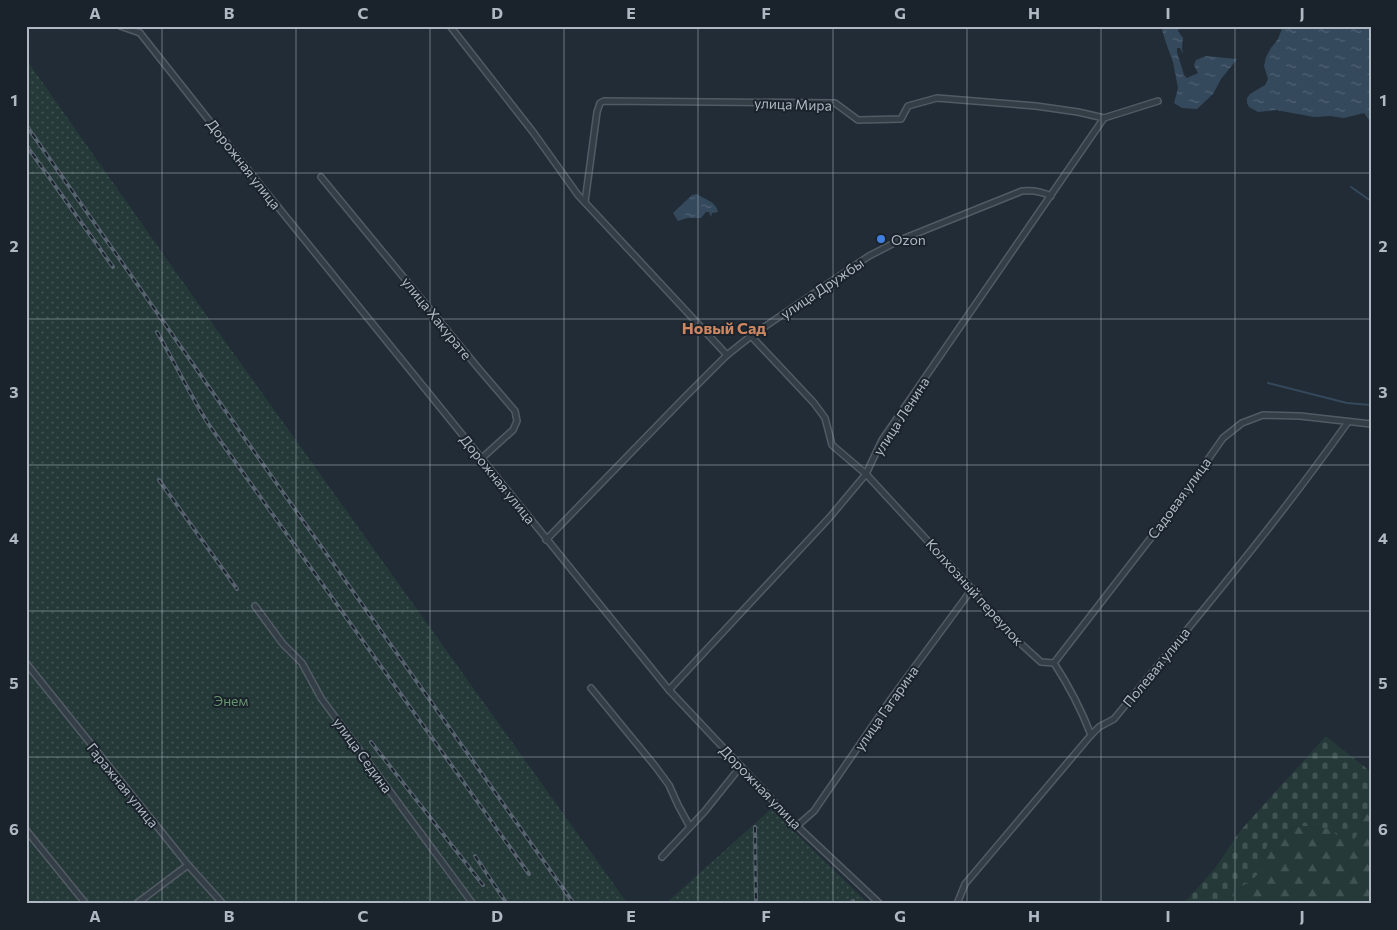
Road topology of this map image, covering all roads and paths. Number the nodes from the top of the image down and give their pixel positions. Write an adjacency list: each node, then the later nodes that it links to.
1 (120, 26): 4 (street)
2 (144, 26): 4 (street)
3 (450, 26): 9 (street)
4 (140, 33): 14 (street, Дорожная улица)
5 (1158, 101): 6 (street)
6 (1104, 118): 8 (street, улица Ленина); 9 (street, улица Мира)
7 (321, 177): 14 (street, улица Хакурате)
8 (1052, 196): 10 (street, улица Дружбы); 15 (street, улица Ленина)
9 (585, 202): 11 (street)
10 (751, 336): 11 (street, улица Дружбы); 15 (street)
11 (728, 355): 16 (street, улица Дружбы)
12 (1348, 422): 13 (street, Садовая улица); 20 (street, Садовая улица); 23 (street, Полевая улица)
13 (1371, 424)
14 (482, 458): 16 (street, Дорожная улица)
15 (866, 474): 17 (street, Колхозный переулок); 22 (street, улица Ленина)
16 (546, 540): 22 (street, Дорожная улица)
17 (972, 589): 20 (street, Колхозный переулок); 25 (street, улица Гагарина)
18 (255, 606): 33 (street, улица Седина)
19 (26, 663): 29 (street, Гаражная улица)
20 (1054, 663): 23 (street)
21 (591, 688): 26 (street)
22 (669, 690): 24 (street, Дорожная улица)
23 (1091, 735): 35 (street, Полевая улица)
24 (741, 766): 25 (street, Дорожная улица); 26 (street)
25 (797, 826): 34 (street, Дорожная улица)
26 (690, 827): 28 (street)
27 (26, 830): 30 (street)
28 (662, 857)
29 (188, 865): 31 (street); 32 (street, Гаражная улица)
30 (86, 904)
31 (136, 904)
32 (223, 904)
33 (473, 904)
34 (880, 904)
35 (957, 904)

